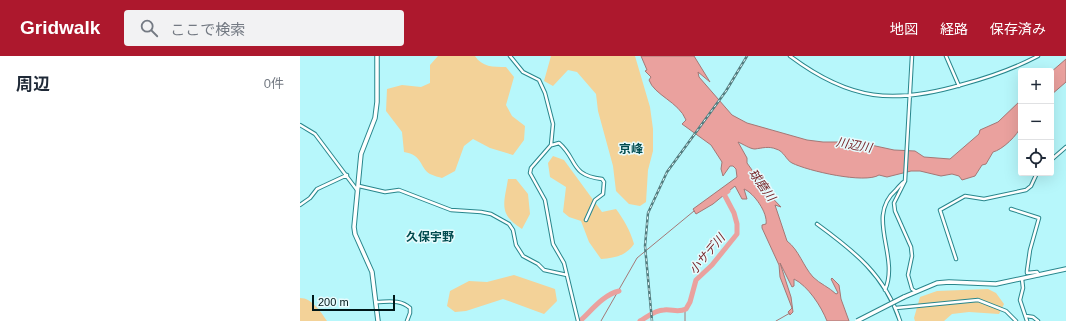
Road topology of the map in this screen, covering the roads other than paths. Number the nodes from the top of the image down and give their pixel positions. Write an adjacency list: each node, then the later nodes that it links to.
1 (377, 56): 16 (street)
2 (510, 56): 10 (street)
3 (790, 56): 8 (street)
4 (912, 56): 8 (street)
5 (946, 56): 7 (street)
6 (1038, 56): 7 (street)
7 (959, 86): 8 (street)
8 (910, 97): 15 (street)
9 (300, 125): 13 (street)
10 (551, 145): 20 (street); 24 (street)
11 (1066, 147): 12 (street)
12 (1054, 157)
13 (347, 175): 17 (street); 18 (street)
14 (1036, 176): 22 (street)
15 (906, 180): 27 (street); 28 (street)
16 (359, 186): 17 (street); 24 (street)
17 (359, 191): 29 (street)
18 (300, 205)
19 (1011, 209): 25 (street)
20 (586, 220)
21 (817, 224): 27 (street)
22 (956, 259)
23 (1066, 269): 25 (street)
24 (567, 275): 34 (street)
25 (1039, 275): 26 (street)
26 (1022, 279): 28 (street); 31 (street)
27 (885, 290): 30 (street)
28 (915, 291): 35 (street, bridge)
29 (376, 302): 32 (street); 33 (street)
30 (896, 308): 36 (street); 37 (street)
31 (1026, 316): 38 (street); 39 (street)
32 (378, 321)
33 (407, 321)
34 (578, 321)
35 (857, 321)
36 (900, 321)
37 (1016, 321)
38 (1027, 321)
39 (1038, 321)

